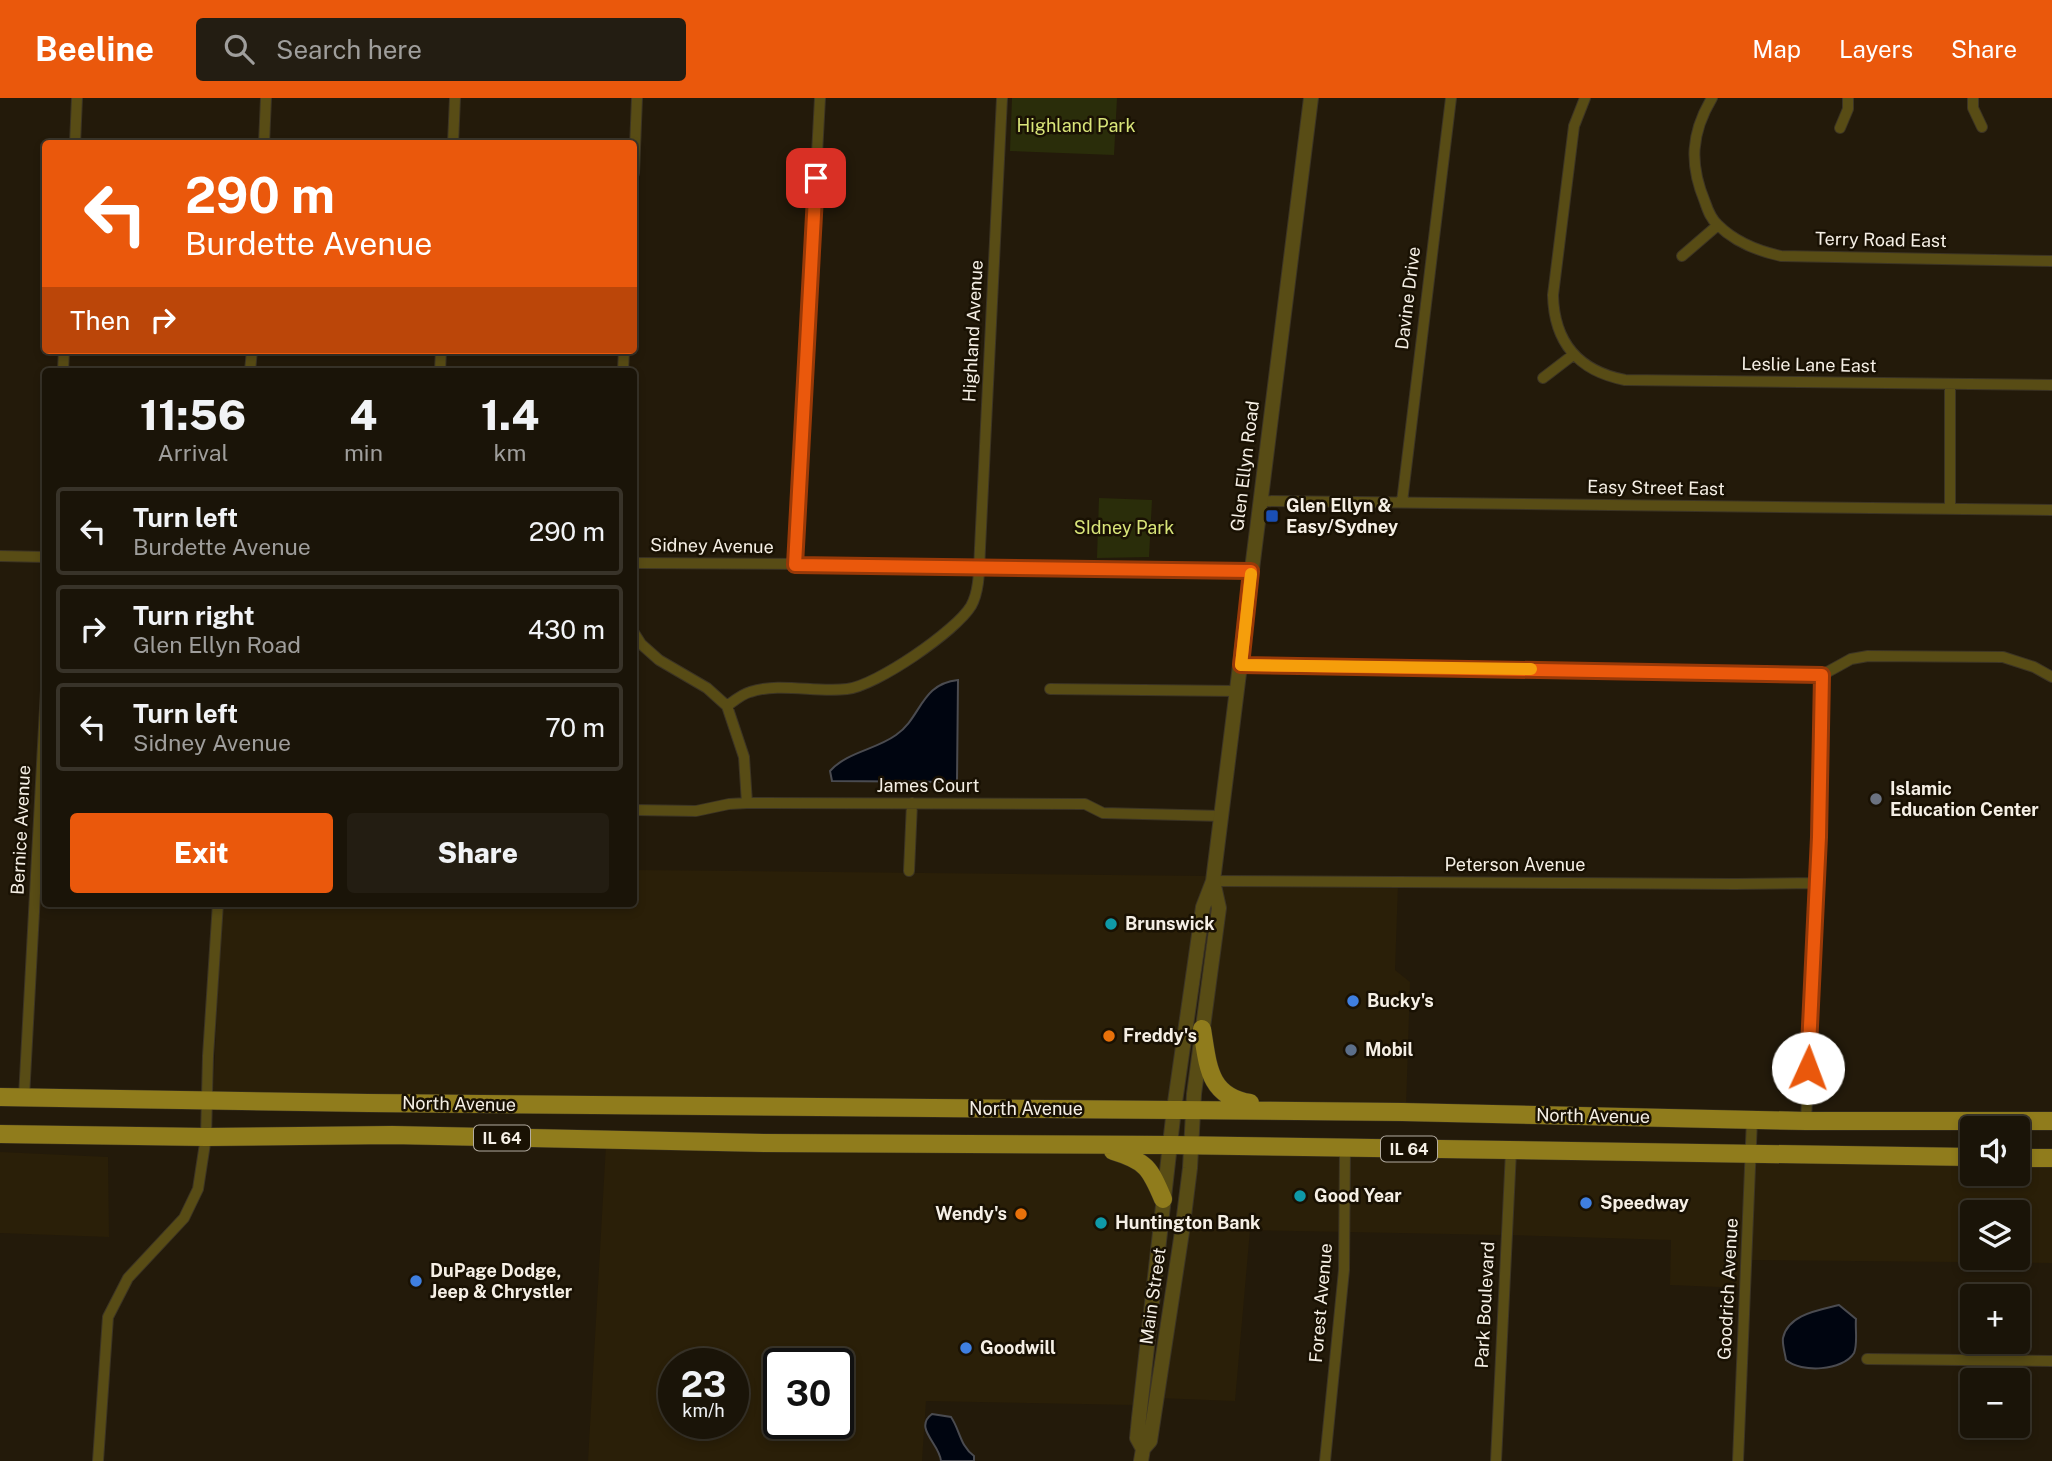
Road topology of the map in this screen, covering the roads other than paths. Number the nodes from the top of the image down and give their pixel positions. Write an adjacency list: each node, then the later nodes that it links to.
1 (78, 98): 15 (street)
2 (266, 98): 16 (street)
3 (455, 98): 17 (street)
4 (638, 98): 18 (street)
5 (820, 98): 33 (street)
6 (1002, 98): 34 (street, Highland Avenue)
7 (1311, 98): 26 (street, Glen Ellyn Road)
8 (1451, 98): 27 (street, Davine Drive)
9 (1585, 98): 22 (street)
10 (1712, 98): 19 (street)
11 (1848, 98): 14 (street)
12 (1973, 98): 13 (street)
13 (1982, 127)
14 (1840, 128)
15 (75, 140)
16 (264, 140)
17 (453, 140)
18 (636, 140)
19 (1718, 225): 20 (street); 21 (street, Terry Road East)
20 (1682, 256)
21 (2052, 261)
22 (1573, 355): 23 (street); 24 (street, Leslie Lane East)
23 (1543, 378)
24 (1951, 384): 25 (street, Leslie Lane East); 28 (street)
25 (2052, 385)
26 (1260, 501): 27 (street, Easy Street East); 35 (street, Glen Ellyn Road)
27 (1402, 502): 28 (street, Easy Street East)
28 (1950, 509): 29 (street, Easy Street East)
29 (2052, 510)
30 (0, 556): 31 (street)
31 (42, 556)
32 (637, 563): 33 (street, Sidney Avenue)
33 (795, 565): 34 (street, Sidney Avenue)
34 (979, 565): 35 (street, Sidney Avenue); 42 (street, Highland Avenue)
35 (1251, 571): 37 (street, Glen Ellyn Road)
36 (637, 638): 42 (street)
37 (1241, 665): 38 (street); 41 (street, Glen Ellyn Road)
38 (1822, 675): 39 (street); 50 (street)
39 (2052, 677)
40 (1050, 689): 41 (street)
41 (1237, 691): 47 (street, Glen Ellyn Road)
42 (727, 706): 44 (street)
43 (42, 764): 54 (street, Bernice Avenue)
44 (747, 803): 45 (street, James Court); 46 (street, James Court)
45 (912, 803): 47 (street, James Court); 48 (street)
46 (637, 810)
47 (1222, 816): 49 (street, Glen Ellyn Road)
48 (909, 871)
49 (1213, 881): 50 (street, Peterson Avenue); 52 (street, Glen Ellyn Road); 56 (street, Glen Ellyn Road)
50 (1816, 883): 60 (street)
51 (218, 907): 55 (street)
52 (1202, 1029): 57 (street, Glen Ellyn Road); 58 (main road)
53 (0, 1097): 54 (main road, North Avenue / IL 64)
54 (24, 1097): 55 (main road, North Avenue / IL 64)
55 (207, 1100): 56 (main road, North Avenue / IL 64); 63 (street)
56 (1174, 1109): 57 (main road, North Avenue / IL 64); 65 (street, Glen Ellyn Road)
57 (1193, 1109): 58 (main road, North Avenue / IL 64); 66 (street, Glen Ellyn Road)
58 (1323, 1111): 59 (main road, North Avenue / IL 64)
59 (1752, 1119): 60 (main road, North Avenue / IL 64); 69 (street, Goodrich Avenue)
60 (1806, 1121): 61 (main road, North Avenue / IL 64)
61 (2052, 1121)
62 (0, 1133): 63 (main road, North Avenue / IL 64)
63 (206, 1137): 64 (main road, North Avenue / IL 64); 77 (street)
64 (1075, 1145): 65 (main road, North Avenue / IL 64); 73 (main road)
65 (1170, 1145): 66 (main road, North Avenue / IL 64); 73 (street, Main Street)
66 (1191, 1146): 67 (main road, North Avenue / IL 64); 76 (street, Main Street)
67 (1345, 1149): 68 (main road, North Avenue / IL 64); 78 (street, Forest Avenue)
68 (1511, 1151): 69 (main road, North Avenue / IL 64); 79 (street, Park Boulevard)
69 (1751, 1154): 70 (main road, North Avenue / IL 64); 80 (street, Goodrich Avenue)
70 (1960, 1157)
71 (2030, 1158): 72 (main road)
72 (2052, 1158)
73 (1163, 1199): 76 (street, Main Street)
74 (1867, 1359): 75 (street)
75 (2052, 1361)
76 (1142, 1455)
77 (98, 1461)
78 (1325, 1461)
79 (1496, 1461)
80 (1738, 1461)

